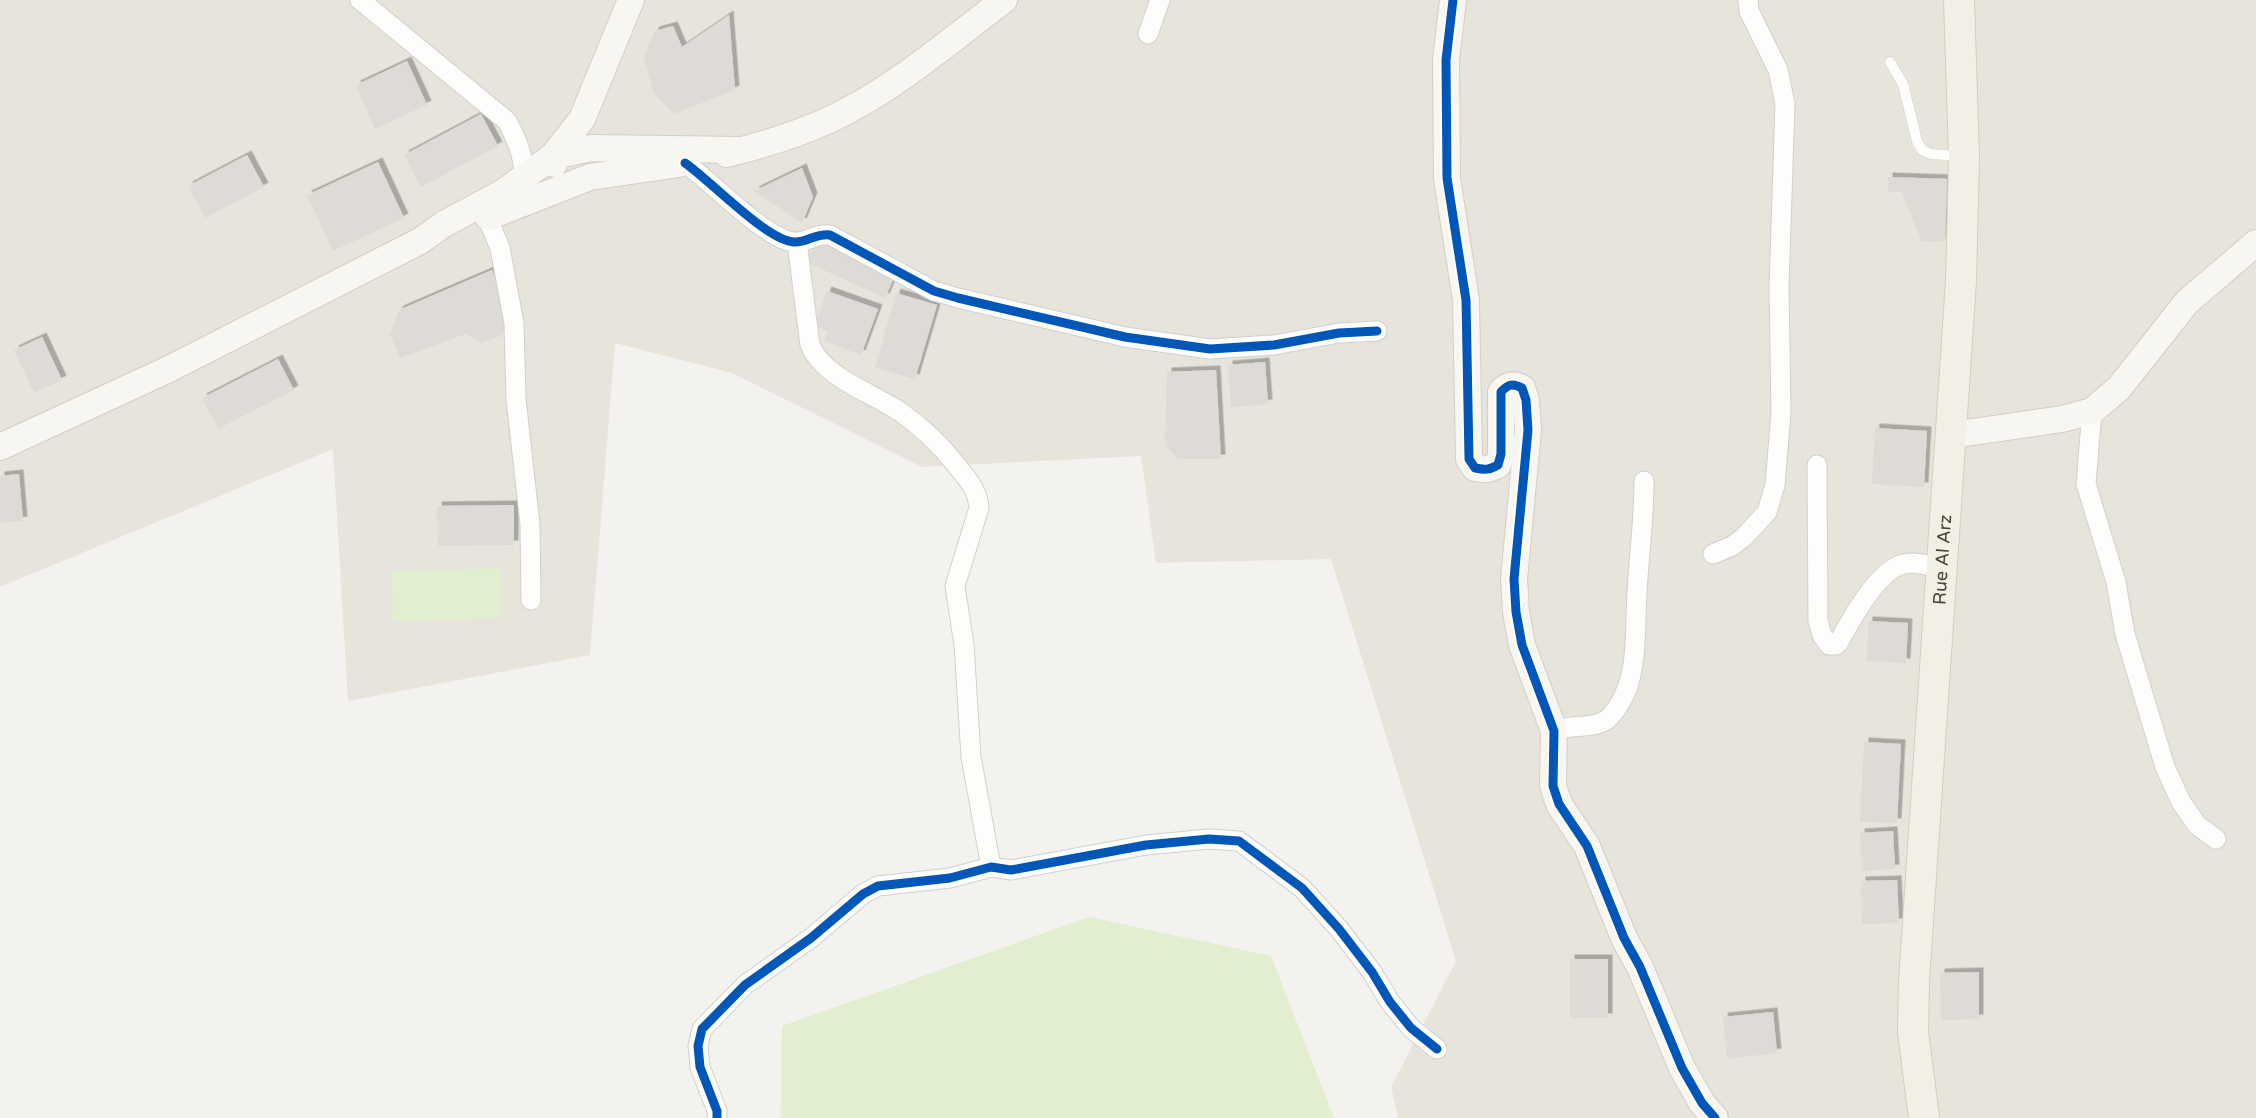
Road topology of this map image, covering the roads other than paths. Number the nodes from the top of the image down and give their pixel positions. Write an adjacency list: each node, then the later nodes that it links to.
1 (360, 0): 17 (street)
2 (631, 0): 13 (main road)
3 (640, 0): 11 (main road)
4 (1004, 0): 12 (main road)
5 (1160, 0): 9 (street)
6 (1453, 0): 32 (main road)
7 (1748, 0): 29 (street)
8 (1959, 0): 14 (main road, Rue Al Arz)
9 (1148, 34)
10 (1890, 62): 14 (lane)
11 (591, 148): 12 (main road); 13 (main road); 16 (main road)
12 (743, 150): 15 (main road)
13 (553, 156): 17 (main road); 18 (main road)
14 (1964, 157): 25 (main road, Rue Al Arz)
15 (685, 163): 16 (main road); 21 (street)
16 (590, 177): 18 (main road)
17 (524, 178): 20 (main road)
18 (555, 189): 19 (main road)
19 (487, 217): 20 (main road); 31 (street)
20 (420, 241): 26 (main road)
21 (797, 242): 23 (street); 34 (street)
22 (2256, 243): 24 (main road)
23 (1377, 331)
24 (2092, 411): 25 (main road); 33 (street)
25 (1952, 435): 30 (main road, Rue Al Arz)
26 (0, 447)
27 (1818, 465): 30 (street)
28 (1644, 481): 32 (street)
29 (1713, 554)
30 (1942, 569): 38 (main road, Rue Al Arz)
31 (531, 600)
32 (1554, 731): 37 (main road)
33 (2216, 839)
34 (991, 867): 35 (street); 36 (street)
35 (1437, 1049)
36 (717, 1118)
37 (1715, 1118)
38 (1924, 1118)

